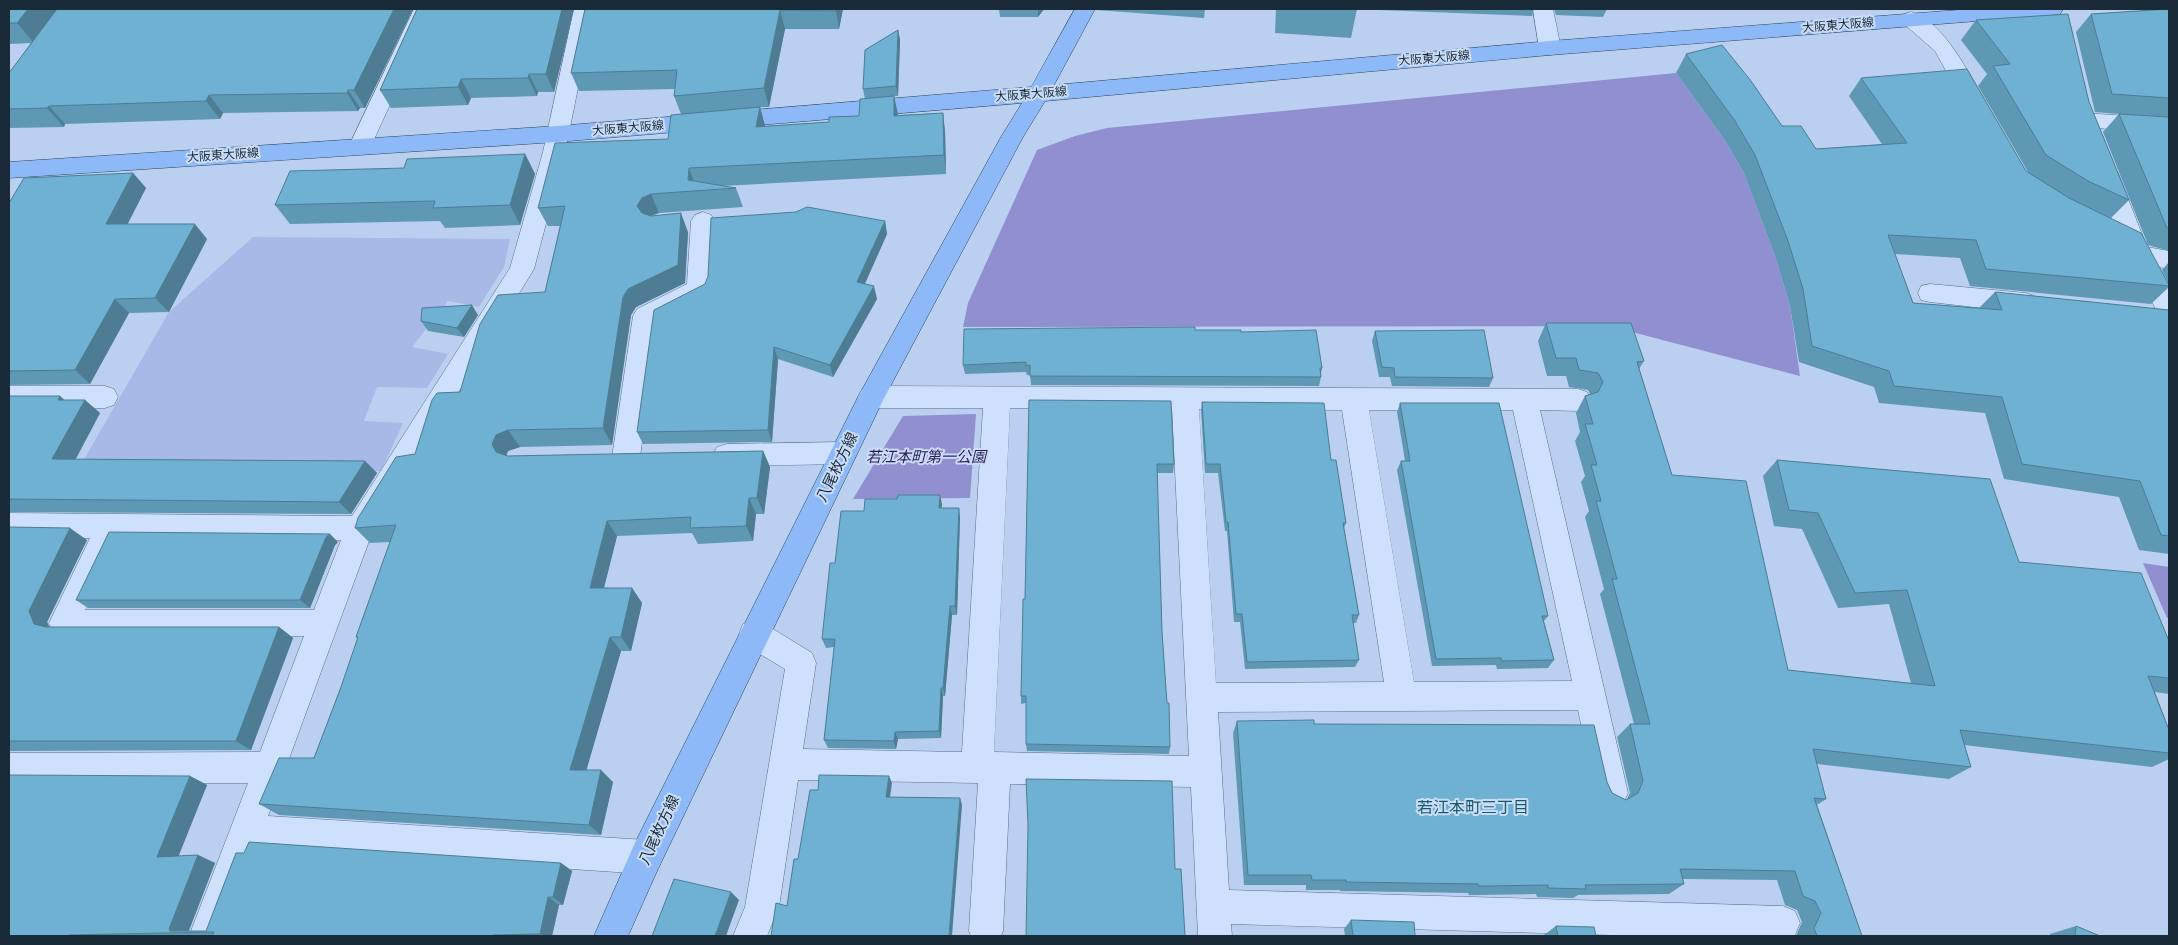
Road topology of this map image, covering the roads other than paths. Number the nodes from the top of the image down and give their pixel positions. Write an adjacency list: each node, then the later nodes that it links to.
1 (424, 9): 12 (street)
2 (584, 9): 11 (street)
3 (1085, 9): 8 (main road, 八尾枚方線)
4 (1543, 9): 7 (street)
5 (2058, 14): 6 (main road, 大阪東大阪線)
6 (1922, 15): 7 (main road, 大阪東大阪線); 9 (street)
7 (1550, 48): 8 (main road, 大阪東大阪線)
8 (1039, 93): 11 (main road, 大阪東大阪線); 23 (main road, 八尾枚方線)
9 (1986, 123)
10 (2169, 127): 16 (street)
11 (557, 134): 12 (main road, 大阪東大阪線); 36 (street)
12 (360, 146): 13 (main road, 大阪東大阪線)
13 (9, 170)
14 (704, 221): 32 (street)
15 (2101, 227): 16 (street)
16 (2136, 248): 17 (street); 20 (street)
17 (2169, 260)
18 (1930, 293): 19 (street)
19 (2045, 305)
20 (2163, 314)
21 (9, 397): 22 (street)
22 (105, 397)
23 (871, 397): 24 (street); 29 (main road, 八尾枚方線)
24 (997, 398): 25 (street); 45 (street)
25 (1185, 399): 26 (street); 41 (street)
26 (1354, 400): 27 (street); 40 (street)
27 (1524, 400): 28 (street); 39 (street)
28 (1578, 400)
29 (843, 453): 30 (street); 38 (main road, 八尾枚方線)
30 (702, 455)
31 (654, 456): 32 (street)
32 (626, 457): 33 (street)
33 (597, 458)
34 (9, 524): 35 (street)
35 (111, 525): 36 (street); 37 (street)
36 (360, 528): 37 (street)
37 (324, 624): 43 (street)
38 (754, 634): 42 (street); 49 (main road, 八尾枚方線)
39 (1590, 695): 40 (street); 47 (street)
40 (1401, 696): 41 (street)
41 (1202, 698): 46 (street)
42 (785, 764): 45 (street); 55 (street)
43 (270, 767): 44 (street); 48 (street)
44 (9, 768)
45 (986, 768): 46 (street); 52 (street)
46 (1206, 772): 50 (street)
47 (1612, 793)
48 (246, 832): 49 (street); 53 (street)
49 (646, 857): 54 (main road, 八尾枚方線)
50 (1214, 921): 51 (street)
51 (1783, 923)
52 (986, 931)
53 (206, 936)
54 (611, 936)
55 (750, 936)

